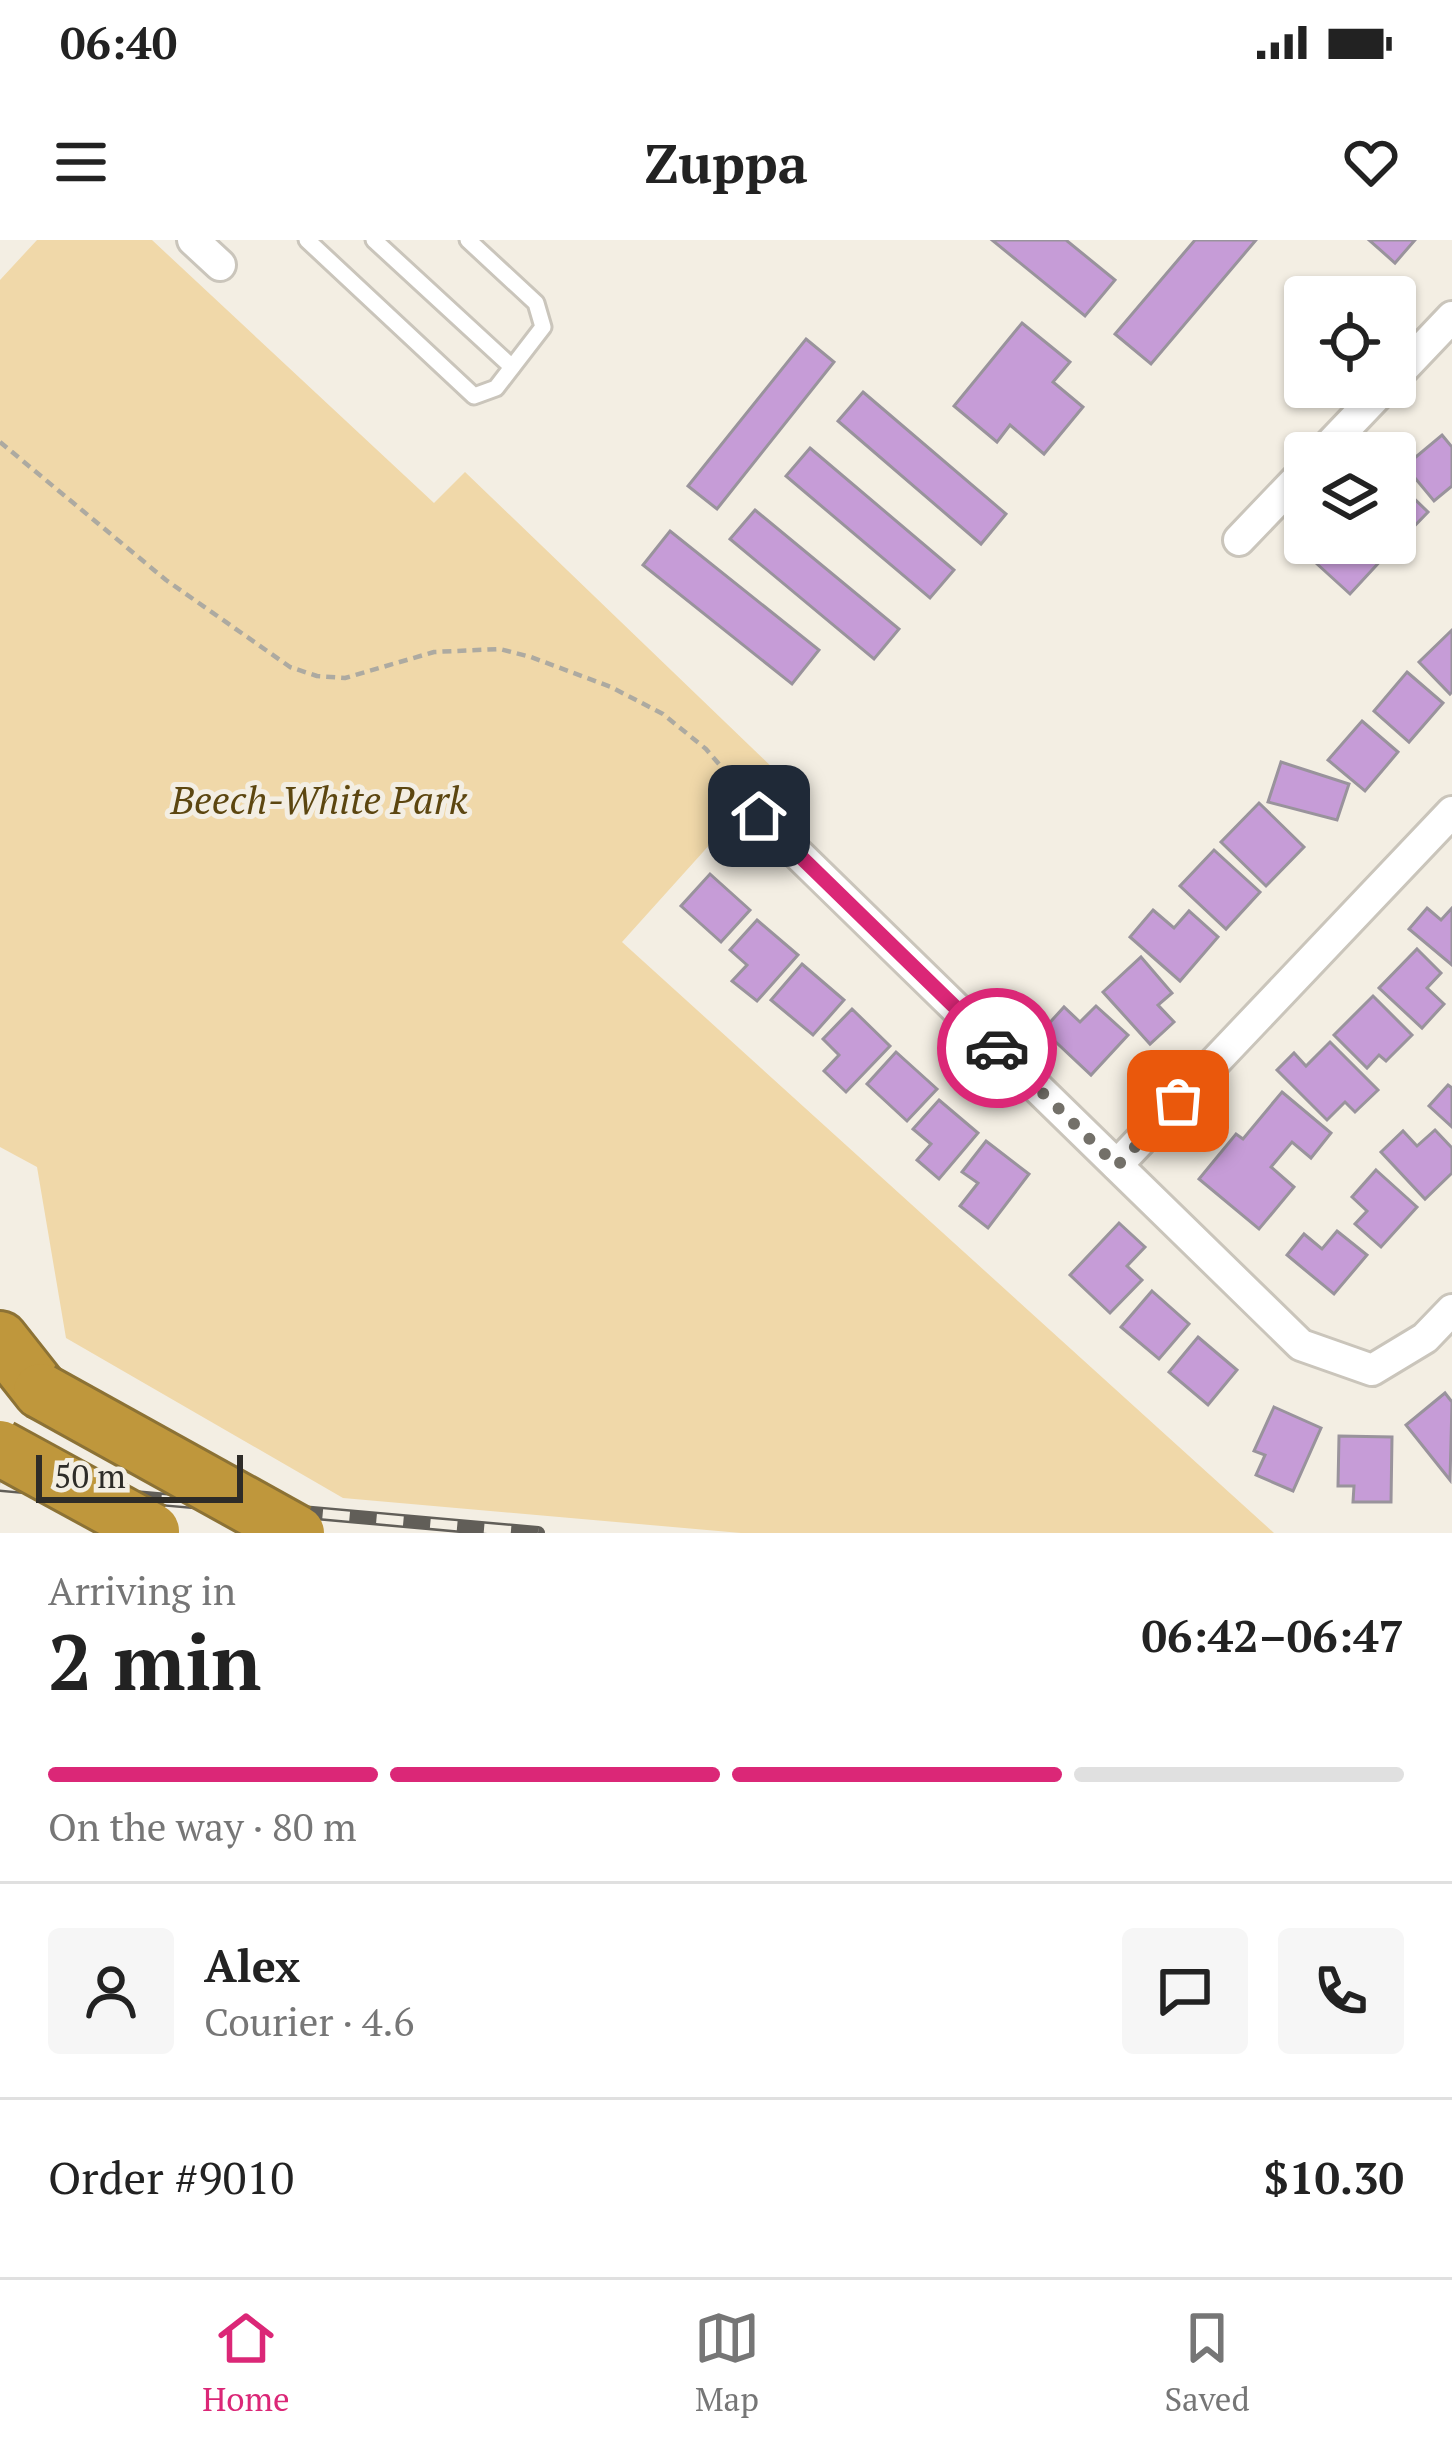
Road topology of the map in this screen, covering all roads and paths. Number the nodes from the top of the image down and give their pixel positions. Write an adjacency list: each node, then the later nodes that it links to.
1 (193, 240): 5 (street)
2 (307, 240): 8 (lane)
3 (374, 240): 8 (lane)
4 (468, 240): 8 (lane)
5 (220, 266)
6 (1452, 317): 7 (street)
7 (1416, 355)
8 (512, 367)
9 (1365, 408): 10 (street)
10 (1342, 432)
11 (0, 442): 15 (path)
12 (1284, 493): 13 (street)
13 (1239, 540)
14 (1452, 812): 16 (street)
15 (759, 816): 16 (street)
16 (1117, 1166): 17 (street)
17 (1452, 1310)
18 (0, 1339): 19 (highway)
19 (21, 1379): 23 (highway, bridge)
20 (0, 1448): 22 (highway, bridge)
21 (0, 1471): 22 (highway, bridge)
22 (154, 1532)
23 (297, 1533)

